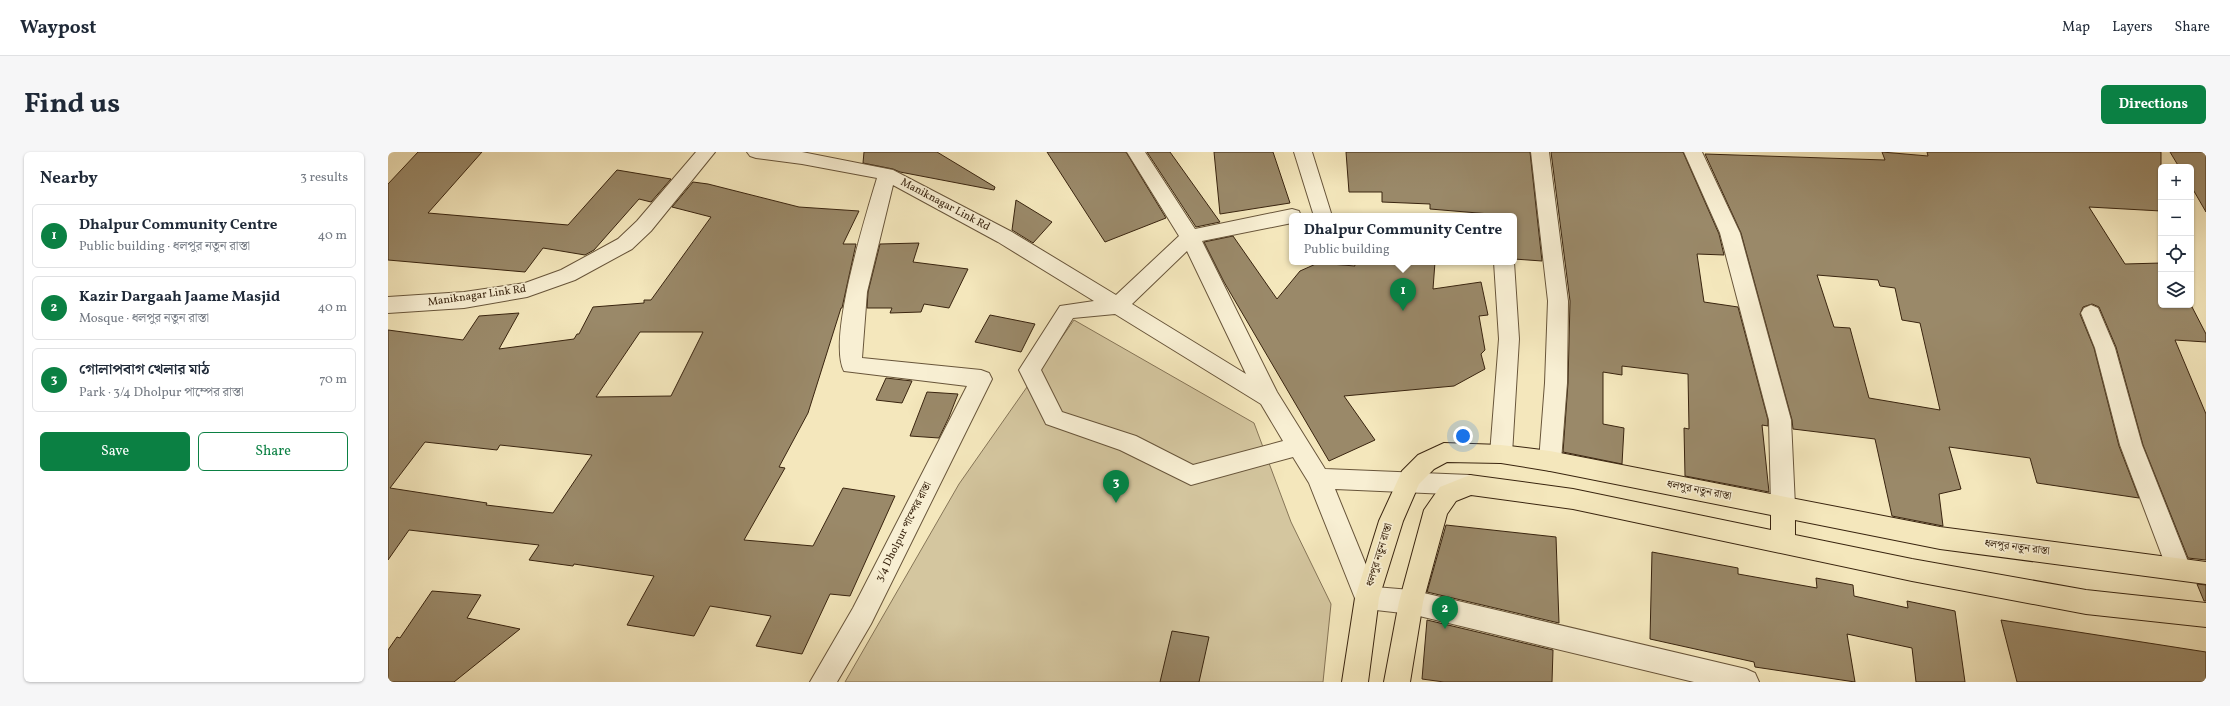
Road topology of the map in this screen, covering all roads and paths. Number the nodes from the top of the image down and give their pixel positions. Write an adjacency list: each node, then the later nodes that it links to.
1 (706, 152): 12 (street, Maniknagar Link Rd)
2 (756, 152): 7 (street, Maniknagar Link Rd)
3 (1136, 152): 10 (street)
4 (1303, 152): 8 (street)
5 (1540, 152): 18 (street)
6 (1693, 152): 22 (street)
7 (887, 174): 13 (street, Maniknagar Link Rd); 29 (street, 3/4 Dholpur পাম্পের রাস্তা)
8 (1329, 213)
9 (1289, 217): 10 (street)
10 (1190, 237): 13 (street); 15 (street)
11 (1504, 265): 17 (street)
12 (388, 305)
13 (1117, 306): 15 (street, Maniknagar Link Rd); 16 (street)
14 (2091, 313): 24 (street)
15 (1269, 398): 16 (street)
16 (1298, 446): 19 (street)
17 (1501, 454): 18 (main road, ধলপুর নতুন রাস্তা); 20 (main road, ধলপুর নতুন রাস্তা)
18 (1550, 461): 22 (main road, ধলপুর নতুন রাস্তা)
19 (1318, 479): 20 (street); 26 (street)
20 (1408, 482): 21 (street); 26 (main road, ধলপুর নতুন রাস্তা)
21 (1470, 485): 23 (main road); 27 (main road)
22 (1783, 506): 23 (main road); 24 (main road, ধলপুর নতুন রাস্তা)
23 (1783, 543): 28 (main road)
24 (2179, 569): 25 (main road, ধলপুর নতুন রাস্তা)
25 (2206, 573)
26 (1367, 598): 27 (street); 30 (main road, ধলপুর নতুন রাস্তা)
27 (1410, 602): 31 (main road); 32 (street)
28 (2206, 615)
29 (823, 682)
30 (1355, 682)
31 (1397, 682)
32 (1746, 682)

